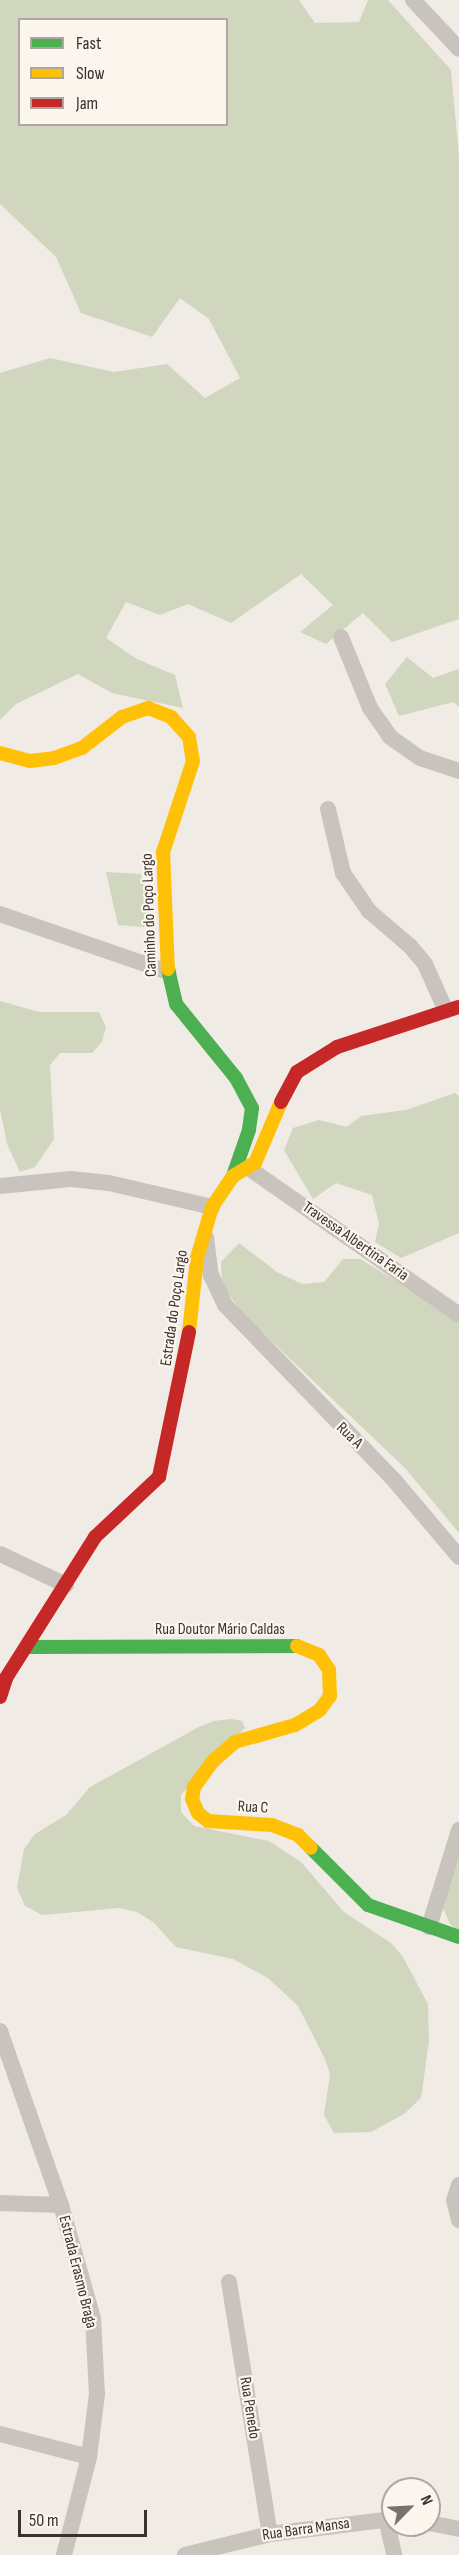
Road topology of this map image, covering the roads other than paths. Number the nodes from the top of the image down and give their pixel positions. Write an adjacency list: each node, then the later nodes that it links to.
1 (413, 0): 2 (street)
2 (459, 49)
3 (341, 637): 5 (street)
4 (0, 753): 8 (street, Caminho do Poço Largo)
5 (459, 771)
6 (328, 809): 9 (street)
7 (0, 914): 8 (street)
8 (168, 972): 11 (street, Caminho do Poço Largo)
9 (453, 1009): 10 (street)
10 (250, 1169): 11 (street); 15 (street, Travessa Albertina Faria)
11 (233, 1176): 13 (street, Estrada do Poço Largo)
12 (0, 1186): 13 (street)
13 (212, 1207): 14 (street, Estrada do Poço Largo)
14 (205, 1231): 17 (street, Rua A); 18 (street, Estrada do Poço Largo)
15 (459, 1315)
16 (0, 1554): 18 (street)
17 (459, 1557)
18 (66, 1585): 19 (street, Estrada do Poço Largo)
19 (28, 1647): 20 (street, Estrada do Poço Largo); 21 (street, Rua Doutor Mário Caldas)
20 (0, 1697)
21 (295, 1725): 23 (street, Rua C)
22 (459, 1830): 23 (street)
23 (429, 1927): 24 (street, Rua C)
24 (459, 1936)
25 (0, 2031): 28 (street, Estrada Erasmo Braga)
26 (459, 2185): 29 (street)
27 (0, 2203): 28 (street)
28 (61, 2205): 32 (street, Estrada Erasmo Braga)
29 (459, 2220)
30 (229, 2282): 36 (street, Rua Penedo)
31 (0, 2434): 32 (street)
32 (89, 2457): 39 (street, Estrada Erasmo Braga)
33 (381, 2520): 36 (street, Rua Barra Mansa)
34 (441, 2525): 35 (street)
35 (459, 2529)
36 (270, 2534): 38 (street, Rua Barra Mansa)
37 (392, 2537): 40 (street)
38 (195, 2554)
39 (64, 2555)
40 (394, 2555)

